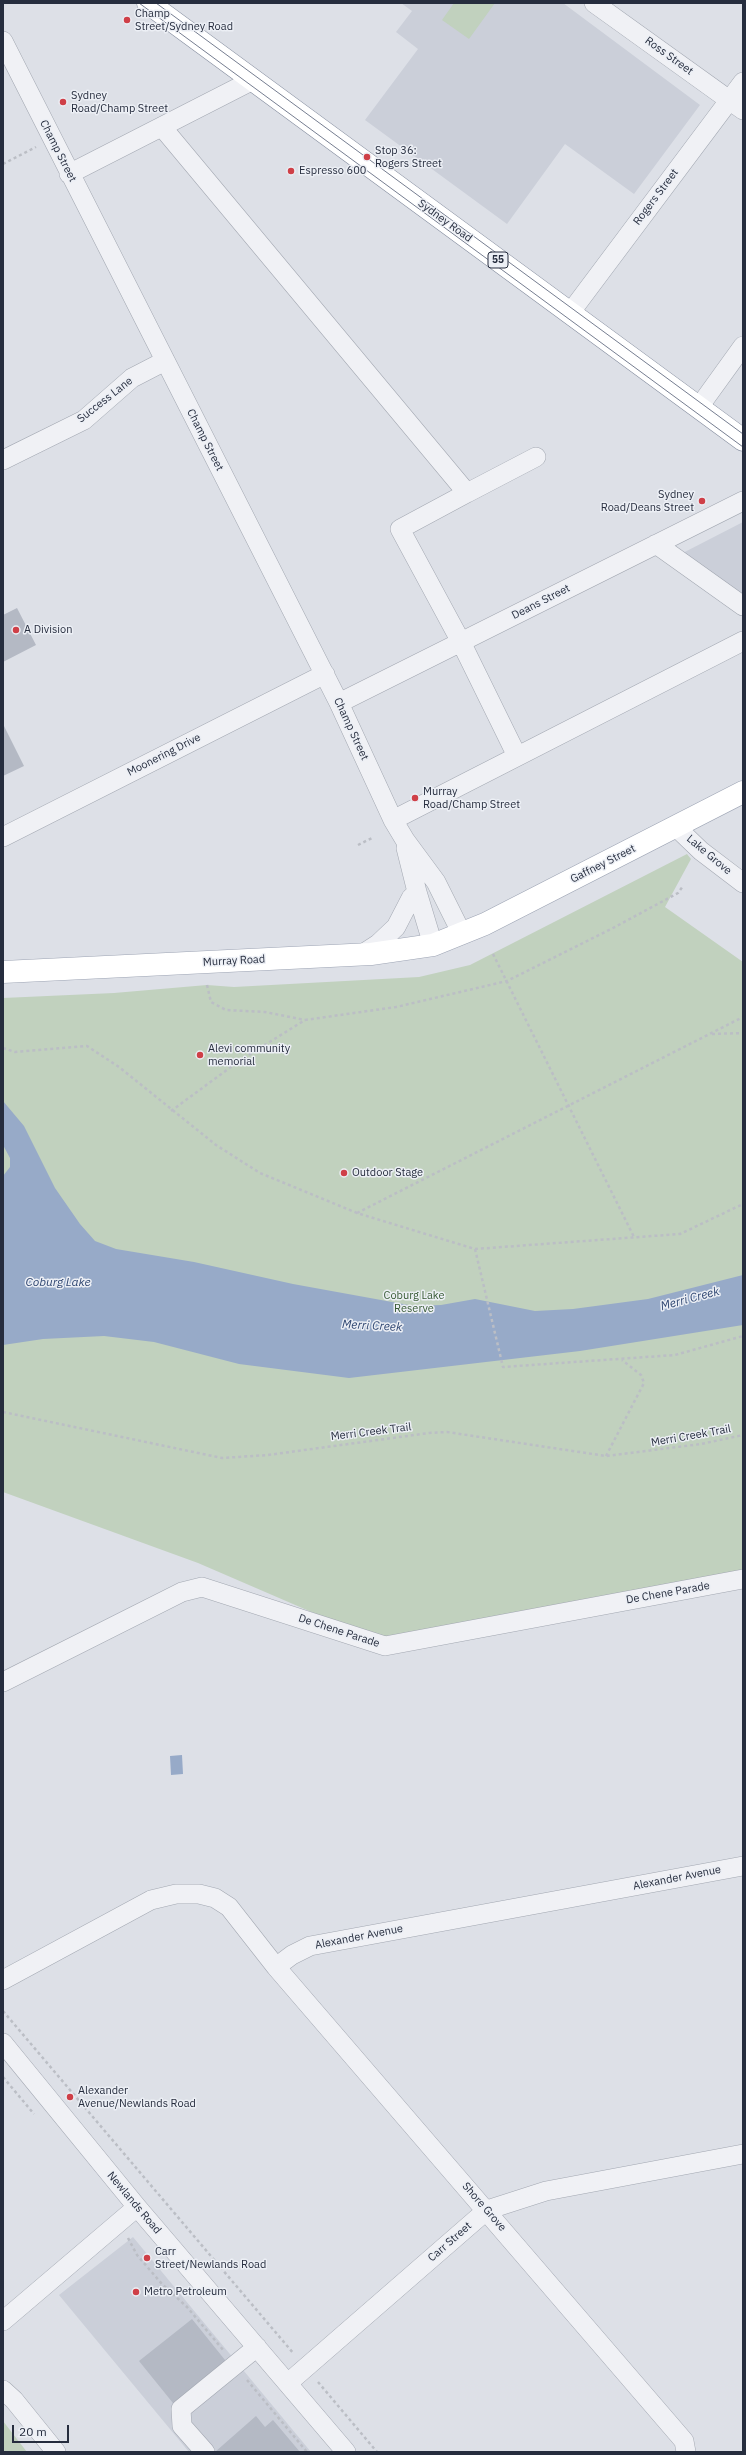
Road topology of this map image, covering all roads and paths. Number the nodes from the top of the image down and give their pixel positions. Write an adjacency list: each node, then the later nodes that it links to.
1 (148, 3): 4 (main road, Sydney Road / 55)
2 (594, 3): 6 (street, Ross Street)
3 (3, 41): 8 (street, Champ Street)
4 (253, 80): 7 (street); 11 (main road, Sydney Road / 55)
5 (743, 82): 6 (street, Rogers Street)
6 (736, 105): 11 (street, Rogers Street)
7 (162, 127): 10 (street); 18 (street)
8 (52, 139): 9 (path); 10 (street, Champ Street)
9 (3, 164)
10 (69, 174): 13 (street, Champ Street)
11 (570, 313): 14 (main road, Sydney Road / 55)
12 (743, 346): 14 (street)
13 (165, 361): 17 (street, Success Lane); 24 (street, Champ Street)
14 (699, 407): 15 (main road, Sydney Road / 55)
15 (743, 440)
16 (536, 457): 18 (street)
17 (3, 460)
18 (467, 494): 23 (street)
19 (743, 501): 20 (street, Deans Street)
20 (656, 544): 21 (street); 23 (street, Deans Street)
21 (743, 606)
22 (743, 641): 26 (street)
23 (461, 642): 25 (street, Deans Street); 26 (street)
24 (325, 674): 25 (street, Champ Street); 31 (street, Moonering Drive)
25 (339, 703): 28 (street, Champ Street)
26 (517, 756): 28 (street)
27 (743, 792): 29 (main road, Gaffney Street)
28 (393, 820): 32 (street, Champ Street)
29 (676, 827): 34 (street, Lake Grove); 37 (main road, Gaffney Street)
30 (374, 836): 33 (path)
31 (3, 837)
32 (405, 840): 36 (street, Champ Street); 37 (street, Champ Street)
33 (358, 845)
34 (743, 883)
35 (683, 886): 42 (path)
36 (417, 892): 38 (street, Champ Street); 39 (street)
37 (462, 934): 38 (main road, Murray Road)
38 (433, 945): 39 (main road, Murray Road)
39 (361, 954): 41 (main road, Murray Road)
40 (493, 954): 42 (path)
41 (3, 972)
42 (507, 981): 45 (path); 49 (path)
43 (207, 985): 45 (path)
44 (743, 1017): 47 (path)
45 (305, 1020): 50 (path)
46 (743, 1033): 47 (path)
47 (710, 1034): 49 (path)
48 (3, 1048): 50 (path)
49 (568, 1104): 52 (path); 53 (path)
50 (171, 1111): 52 (path)
51 (743, 1204): 53 (path)
52 (357, 1213): 54 (path)
53 (634, 1237): 54 (path)
54 (475, 1249): 56 (path)
55 (743, 1336): 56 (path)
56 (622, 1360): 59 (path)
57 (3, 1412): 59 (path, Merri Creek Trail)
58 (743, 1435): 59 (path, Merri Creek Trail)
59 (606, 1456)
60 (743, 1579): 61 (street, De Chene Parade)
61 (3, 1682)
62 (743, 1866): 63 (street, Alexander Avenue)
63 (276, 1967): 64 (street); 71 (street, Shore Grove)
64 (3, 1980)
65 (3, 2011): 76 (path)
66 (3, 2043): 70 (street, Newlands Road)
67 (3, 2077): 68 (path)
68 (38, 2119)
69 (743, 2154): 71 (street, Carr Street)
70 (137, 2207): 72 (street); 74 (street, Newlands Road)
71 (487, 2210): 76 (street, Carr Street); 84 (street, Shore Grove)
72 (122, 2219): 73 (street); 75 (path)
73 (3, 2321)
74 (257, 2348): 75 (street); 77 (street, Newlands Road)
75 (235, 2365): 80 (street); 81 (path)
76 (306, 2368): 77 (street, Carr Street); 83 (path)
77 (288, 2383): 82 (street, Newlands Road)
78 (3, 2390): 79 (street)
79 (56, 2452)
80 (205, 2452)
81 (307, 2452)
82 (346, 2452)
83 (377, 2452)
84 (686, 2452)

